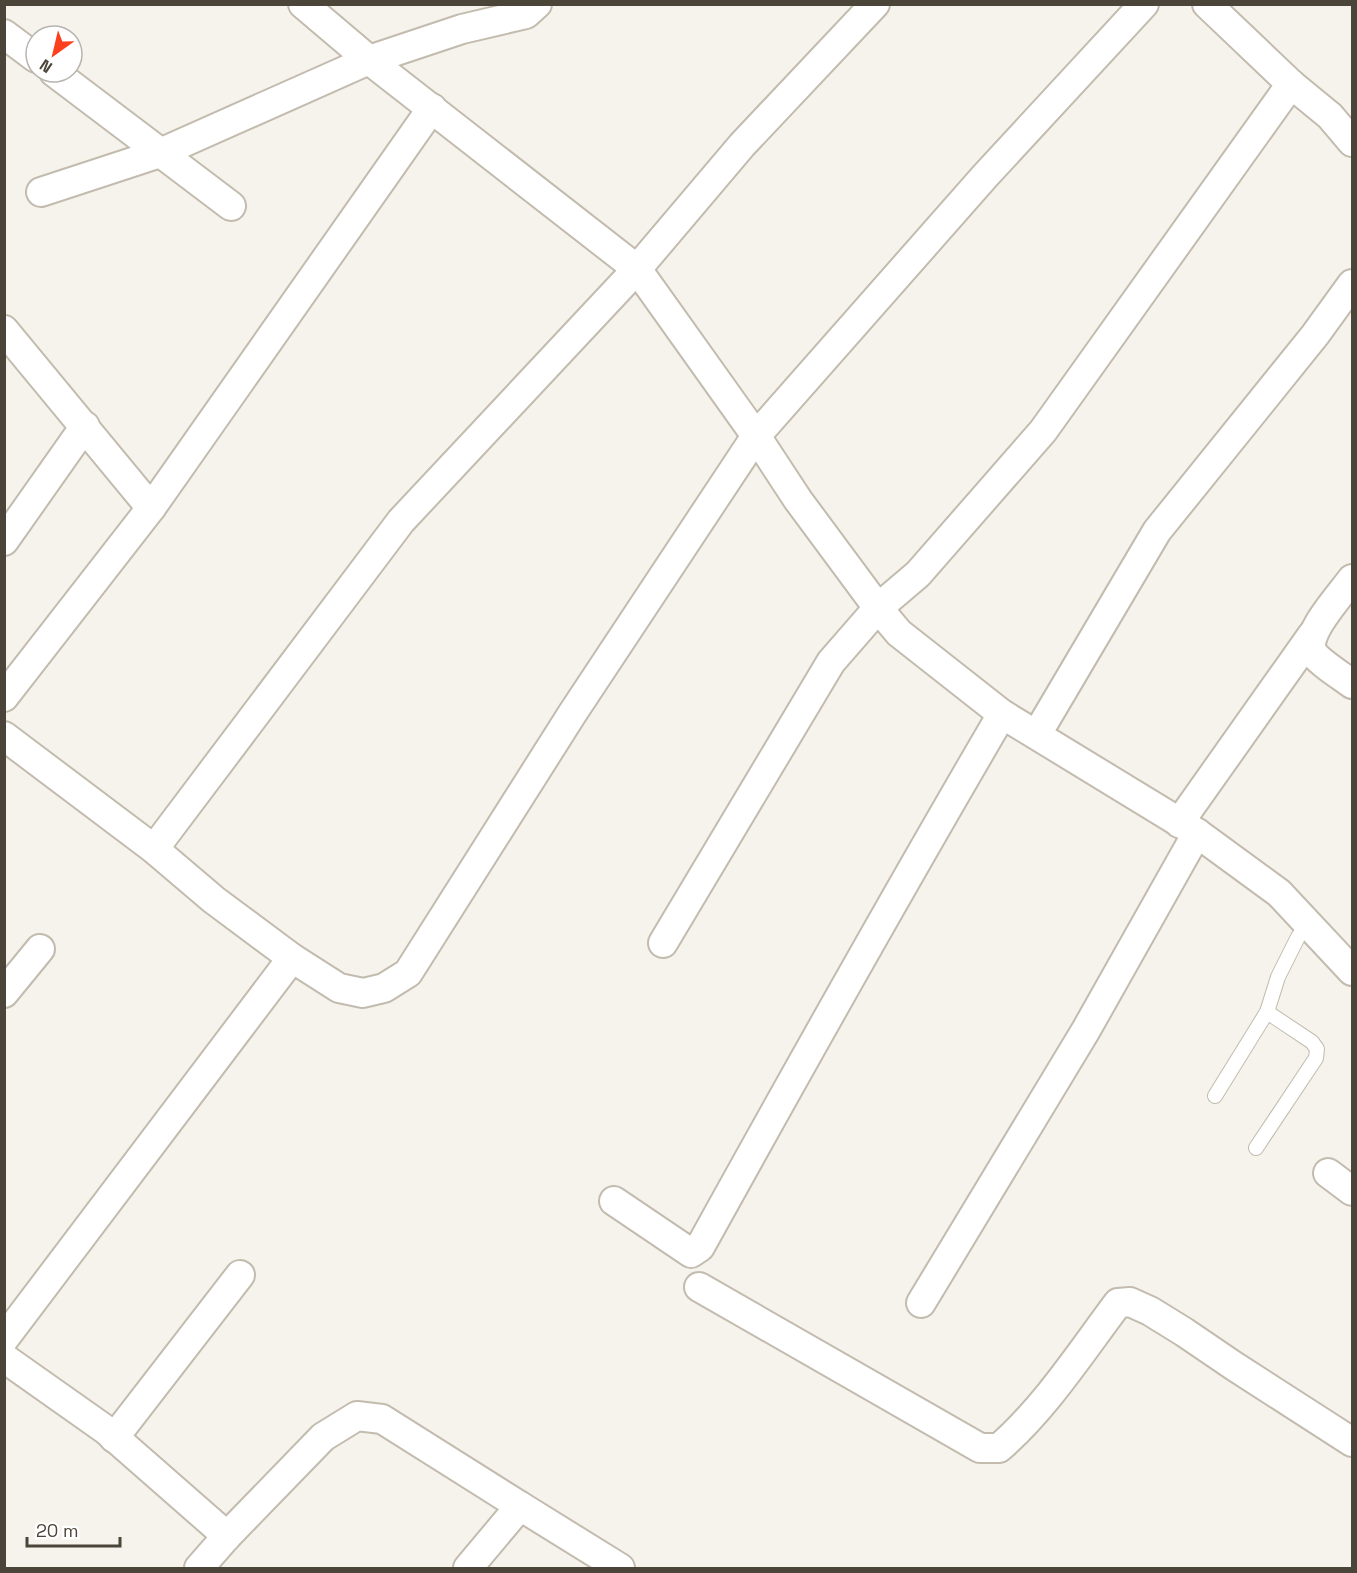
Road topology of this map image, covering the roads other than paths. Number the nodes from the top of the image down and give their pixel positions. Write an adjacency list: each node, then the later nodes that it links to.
1 (303, 4): 8 (street)
2 (875, 4): 16 (street)
3 (1144, 4): 20 (street)
4 (1207, 4): 10 (street)
5 (527, 8): 8 (street)
6 (4, 34): 7 (street)
7 (24, 49)
8 (369, 60): 11 (street); 13 (street)
9 (70, 84): 13 (street)
10 (1291, 84): 12 (street); 24 (street)
11 (432, 108): 16 (street); 21 (street)
12 (1353, 142)
13 (160, 153): 14 (street); 15 (street)
14 (40, 192)
15 (231, 206)
16 (637, 269): 20 (street); 32 (street)
17 (1353, 284): 29 (street)
18 (4, 330): 19 (street)
19 (85, 426): 21 (street); 22 (street)
20 (756, 436): 24 (street); 36 (street)
21 (151, 508): 27 (street)
22 (4, 541)
23 (1353, 579): 25 (street)
24 (878, 608): 28 (street); 34 (street)
25 (1312, 634): 26 (street); 31 (street)
26 (1353, 684)
27 (4, 697)
28 (1002, 714): 29 (street); 44 (street)
29 (1036, 734): 31 (street)
30 (4, 736): 32 (street)
31 (1188, 828): 33 (street); 47 (street)
32 (154, 849): 36 (street)
33 (1308, 923): 37 (street); 39 (lane)
34 (663, 943)
35 (40, 949): 38 (street)
36 (292, 958): 48 (street)
37 (1353, 970)
38 (4, 993)
39 (1268, 1012): 40 (lane); 41 (lane)
40 (1215, 1096)
41 (1256, 1148)
42 (1328, 1173): 43 (street)
43 (1353, 1191)
44 (614, 1201)
45 (240, 1275): 50 (street)
46 (699, 1287): 51 (street)
47 (921, 1303)
48 (4, 1339)
49 (4, 1358): 50 (street)
50 (114, 1438): 53 (street)
51 (1353, 1442)
52 (520, 1506): 53 (street); 55 (street); 56 (street)
53 (227, 1536): 54 (street)
54 (200, 1569)
55 (468, 1569)
56 (620, 1569)

